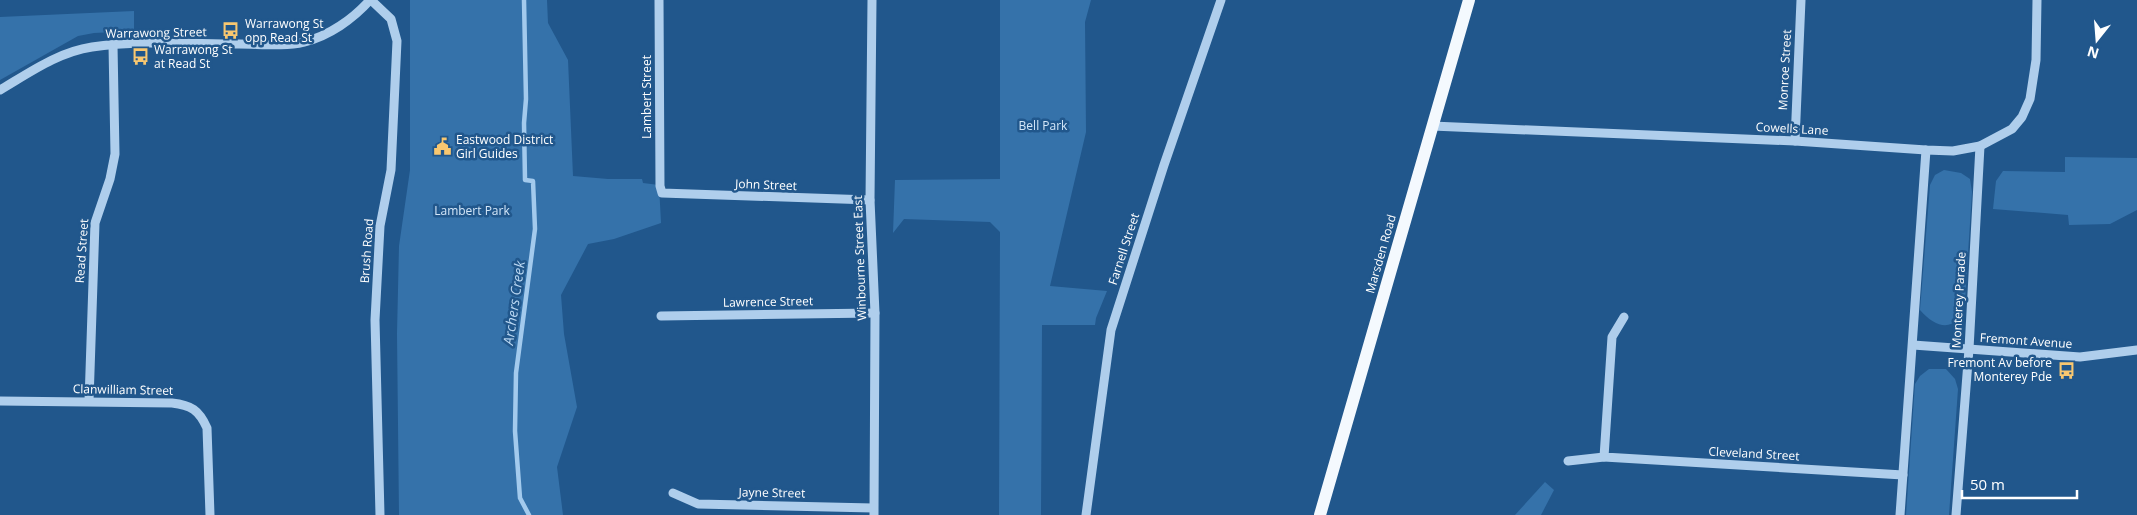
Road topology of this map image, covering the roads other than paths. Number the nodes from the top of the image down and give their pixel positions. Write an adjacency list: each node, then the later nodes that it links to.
1 (371, 0): 8 (street, Warrawong Street); 30 (street, Brush Road)
2 (659, 0): 14 (street, Lambert Street)
3 (872, 0): 15 (street, Winbourne Street East)
4 (1221, 0): 31 (street, Farnell Street)
5 (1469, 0): 10 (main road, Marsden Road)
6 (1801, 0): 11 (street, Monroe Street)
7 (2037, 0): 12 (street, Cowells Lane)
8 (113, 45): 9 (street, Warrawong Street); 22 (street, Read Street)
9 (0, 90)
10 (1432, 126): 11 (street, Cowells Lane); 32 (main road, Marsden Road)
11 (1795, 141): 13 (street, Cowells Lane)
12 (1980, 146): 13 (street, Cowells Lane); 20 (street, Monterey Parade)
13 (1926, 150): 19 (street)
14 (662, 193): 15 (street, John Street)
15 (870, 200): 16 (street, Winbourne Street East)
16 (875, 313): 17 (street, Lawrence Street); 28 (street, Winbourne Street East)
17 (662, 316)
18 (1624, 317): 24 (street)
19 (1913, 344): 20 (street, Fremont Avenue); 26 (street)
20 (1969, 349): 21 (street, Fremont Avenue); 34 (street, Monterey Parade)
21 (2137, 350)
22 (89, 401): 23 (street, Clanwilliam Street); 29 (street, Clanwilliam Street)
23 (0, 402)
24 (1604, 457): 25 (street, Cleveland Street); 26 (street, Cleveland Street)
25 (1568, 461)
26 (1903, 475): 33 (street)
27 (673, 493): 28 (street, Jayne Street)
28 (874, 512)
29 (210, 515)
30 (380, 515)
31 (1086, 515)
32 (1320, 515)
33 (1900, 515)
34 (1956, 515)

